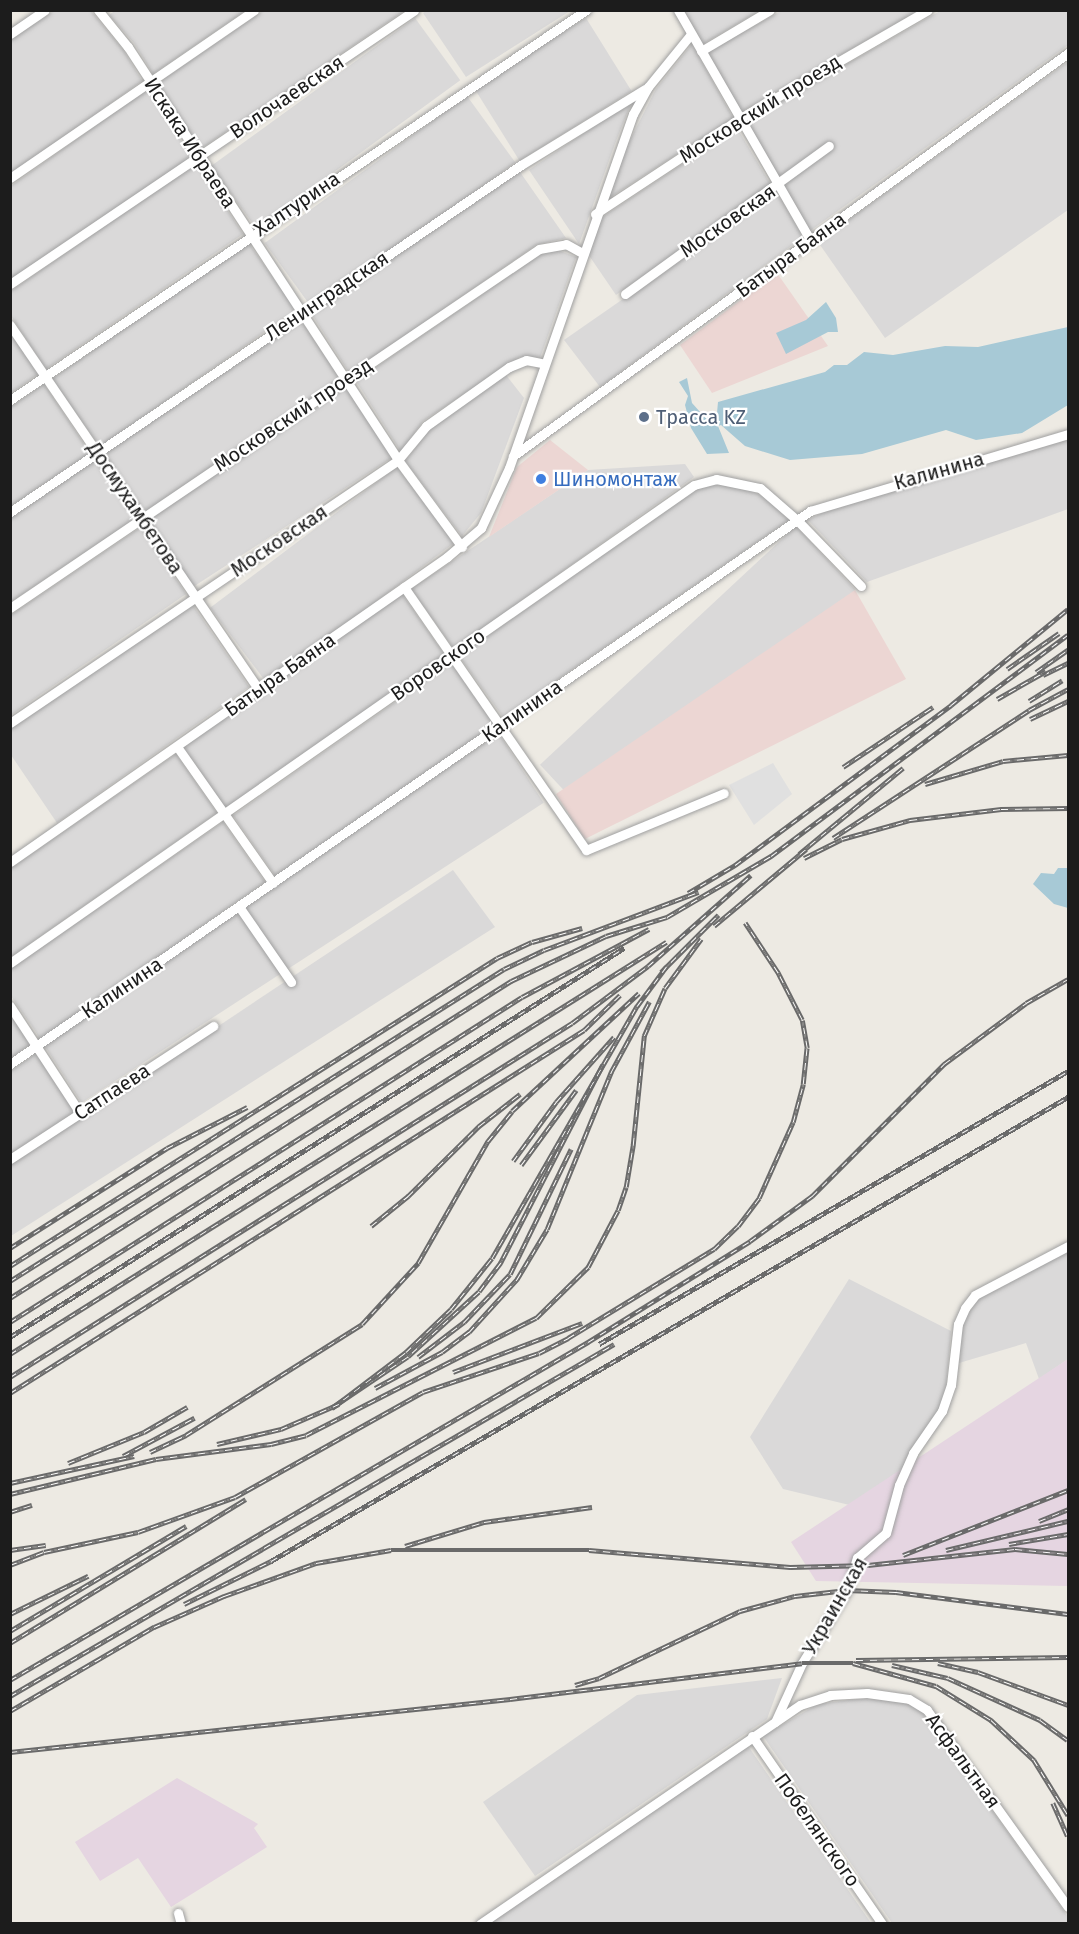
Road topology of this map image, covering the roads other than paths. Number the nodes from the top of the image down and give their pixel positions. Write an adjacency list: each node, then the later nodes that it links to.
1 (45, 10): 9 (street)
2 (98, 10): 13 (street, Искака Ибраева)
3 (254, 10): 13 (street)
4 (414, 10): 17 (street, Волочаевская)
5 (586, 10): 21 (street, Халтурина)
6 (678, 10): 10 (street)
7 (770, 10): 11 (street)
8 (928, 10): 15 (street, Московский проезд)
9 (10, 34)
10 (692, 34): 11 (street); 14 (street, Батыра Баяна)
11 (701, 51): 15 (street)
12 (1068, 54): 22 (street, Батыра Баяна)
13 (151, 82): 17 (street, Искака Ибраева); 18 (street)
14 (648, 87): 20 (street, Батыра Баяна); 26 (street, Ленинградская)
15 (740, 119): 19 (street); 20 (street, Московский проезд)
16 (829, 146): 19 (street, Московская)
17 (198, 157): 21 (street, Искака Ибраева); 24 (street, Волочаевская)
18 (10, 178)
19 (777, 186): 22 (street); 25 (street, Московская)
20 (595, 214): 23 (street, Батыра Баяна)
21 (250, 235): 26 (street, Искака Ибраева); 29 (street, Халтурина)
22 (811, 241): 34 (street, Батыра Баяна)
23 (582, 253): 28 (street, Батыра Баяна); 30 (street, Московский проезд)
24 (10, 284)
25 (625, 294)
26 (303, 311): 30 (street, Искака Ибраева); 33 (street, Ленинградская)
27 (10, 325): 29 (street, Досмухамбетова)
28 (542, 363): 34 (street, Батыра Баяна); 35 (street, Московская)
29 (45, 376): 31 (street, Халтурина); 33 (street, Досмухамбетова)
30 (348, 380): 35 (street, Искака Ибраева); 37 (street, Московский проезд)
31 (10, 400)
32 (1068, 434): 38 (street, Калинина)
33 (98, 453): 36 (street, Ленинградская); 37 (street, Досмухамбетова)
34 (513, 456): 39 (street, Батыра Баяна)
35 (398, 460): 39 (street, Искака Ибраева); 42 (street, Московская)
36 (10, 512)
37 (142, 518): 42 (street, Досмухамбетова); 43 (street, Московский проезд)
38 (797, 520): 40 (street, Воровского); 44 (street, Воровского); 47 (street, Калинина)
39 (462, 547): 41 (street, Батыра Баяна)
40 (861, 586)
41 (404, 587): 44 (street); 45 (street, Батыра Баяна)
42 (196, 597): 45 (street, Досмухамбетова); 46 (street, Московская)
43 (10, 608)
44 (452, 655): 47 (street); 50 (street, Воровского)
45 (259, 690): 48 (street, Батыра Баяна)
46 (10, 723)
47 (502, 725): 49 (street); 52 (street, Калинина)
48 (178, 748): 50 (street); 51 (street, Батыра Баяна)
49 (724, 793)
50 (224, 814): 52 (street); 54 (street, Воровского)
51 (10, 862)
52 (273, 883): 53 (street, Калинина)
53 (240, 908): 55 (street); 58 (street, Калинина)
54 (10, 963)
55 (291, 982)
56 (10, 1006): 58 (street)
57 (213, 1026): 60 (street, Сатпаева)
58 (38, 1046): 59 (street, Калинина); 60 (street)
59 (10, 1064)
60 (80, 1113): 61 (street, Сатпаева)
61 (10, 1159)
62 (1068, 1246): 63 (street, Украинская)
63 (775, 1722): 64 (street, Асфальтная); 65 (street, Асфальтная)
64 (752, 1736): 68 (street); 69 (street, Побелянского)
65 (1068, 1907)
66 (178, 1913): 67 (street)
67 (181, 1923)
68 (480, 1923)
69 (882, 1923)

